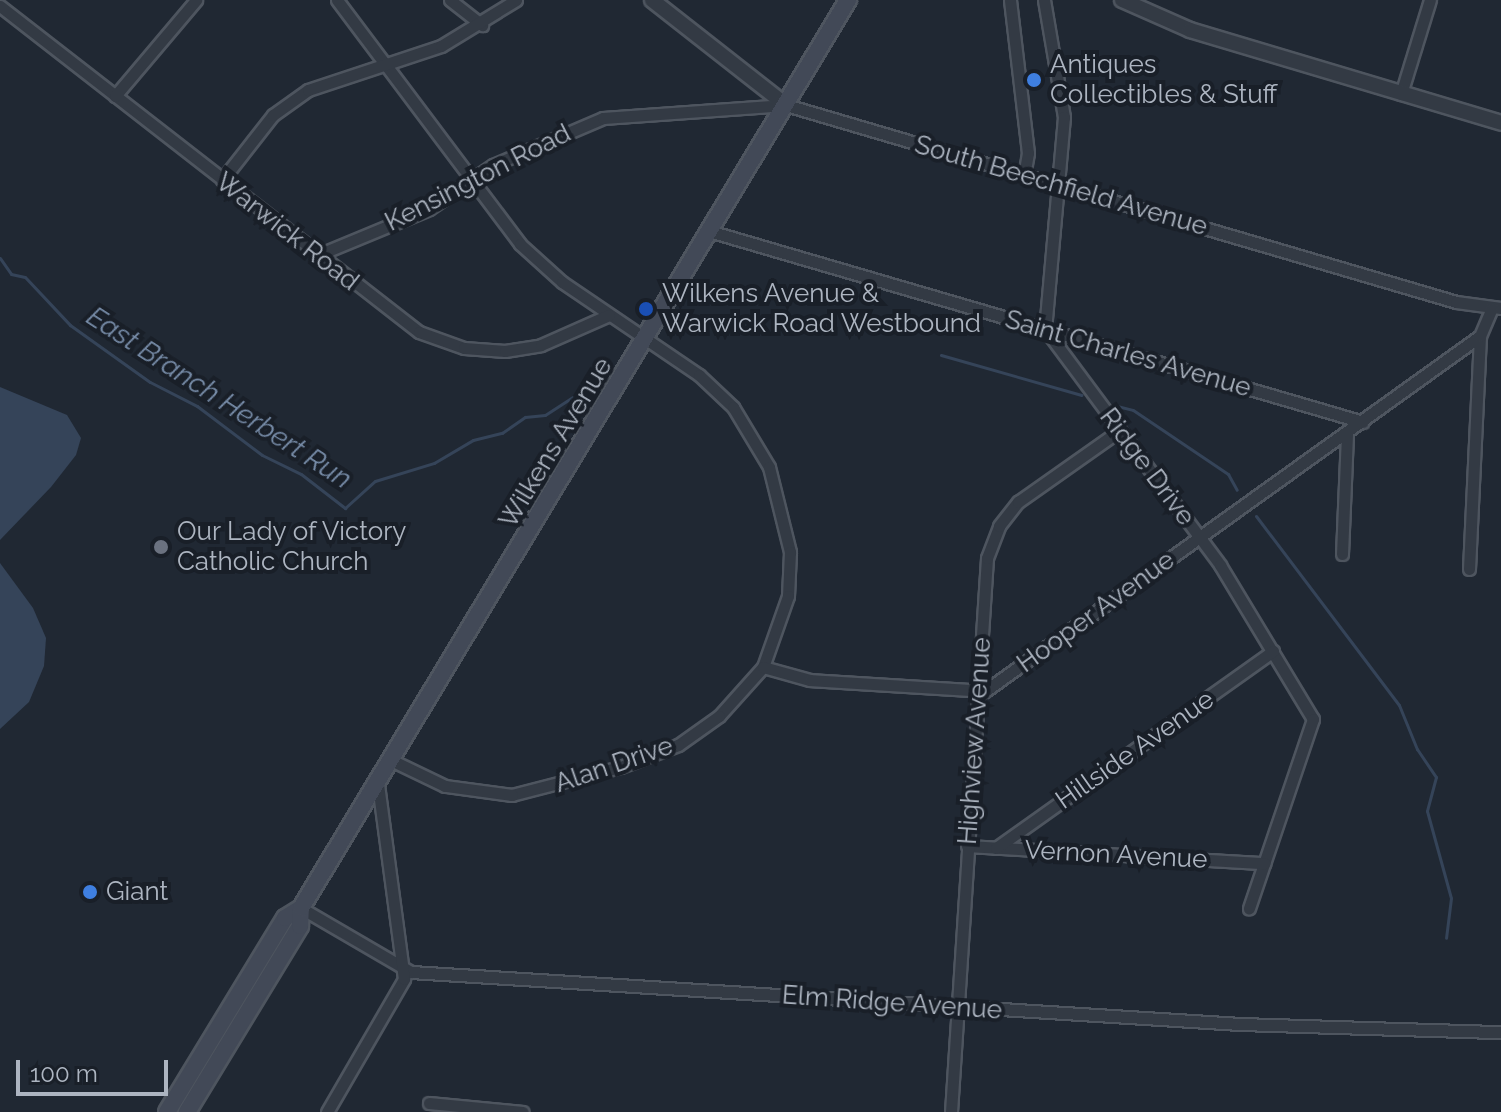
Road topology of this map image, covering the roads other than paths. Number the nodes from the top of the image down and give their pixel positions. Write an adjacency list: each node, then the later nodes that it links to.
1 (196, 0): 15 (street)
2 (337, 0): 13 (street, Alan Drive)
3 (450, 0): 12 (street)
4 (516, 0): 12 (street)
5 (652, 0): 16 (street, South Beechfield Avenue)
6 (848, 0): 16 (main road, Wilkens Avenue)
7 (1010, 0): 18 (street)
8 (1044, 0): 21 (street)
9 (1122, 0): 14 (street)
10 (1430, 0): 14 (street)
11 (0, 6): 15 (street, Warwick Road)
12 (482, 25): 13 (street)
13 (382, 64): 19 (street); 20 (street, Alan Drive)
14 (1401, 94): 17 (street)
15 (115, 96): 19 (street, Warwick Road)
16 (786, 105): 18 (street, South Beechfield Avenue); 20 (street, Kensington Road); 22 (main road, Wilkens Avenue)
17 (1501, 123)
18 (1024, 175): 21 (street, South Beechfield Avenue)
19 (222, 180): 23 (street, Warwick Road)
20 (468, 182): 23 (street, Kensington Road); 25 (street, Alan Drive)
21 (1058, 185): 24 (street, South Beechfield Avenue); 26 (street)
22 (709, 231): 26 (street, Saint Charles Avenue); 28 (main road, Wilkens Avenue)
23 (318, 255): 25 (street, Warwick Road)
24 (1496, 308): 27 (street)
25 (609, 315): 28 (street, Alan Drive)
26 (1045, 329): 29 (street, Saint Charles Avenue); 30 (street, Ridge Drive)
27 (1480, 336): 29 (street, Hooper Avenue); 34 (street)
28 (646, 341): 36 (street, Alan Drive); 38 (main road, Wilkens Avenue)
29 (1363, 422): 31 (street, Hooper Avenue)
30 (1120, 430): 32 (street, Ridge Drive); 37 (street, Highview Avenue)
31 (1347, 434): 32 (street, Hooper Avenue); 33 (street)
32 (1200, 538): 35 (street, Ridge Drive); 37 (street, Hooper Avenue)
33 (1342, 554)
34 (1469, 569)
35 (1273, 651): 41 (street, Hillside Avenue); 42 (street, Ridge Drive)
36 (763, 667): 37 (street); 38 (street, Alan Drive)
37 (978, 691): 40 (street, Highview Avenue)
38 (391, 760): 39 (main road, Wilkens Avenue)
39 (378, 784): 43 (main road, Wilkens Avenue); 45 (street)
40 (967, 846): 41 (street, Vernon Avenue); 46 (street, Highview Avenue)
41 (996, 848): 42 (street, Vernon Avenue)
42 (1265, 863): 44 (street, Ridge Drive)
43 (301, 908): 45 (street, Elm Ridge Avenue); 49 (main road, Wilkens Avenue); 50 (main road, Wilkens Avenue)
44 (1249, 908)
45 (402, 967): 46 (street, Elm Ridge Avenue); 51 (street)
46 (958, 1008): 47 (street, Elm Ridge Avenue); 53 (street, Highview Avenue)
47 (1501, 1032)
48 (429, 1103): 52 (street)
49 (167, 1112)
50 (187, 1112)
51 (327, 1112)
52 (523, 1112)
53 (951, 1112)

